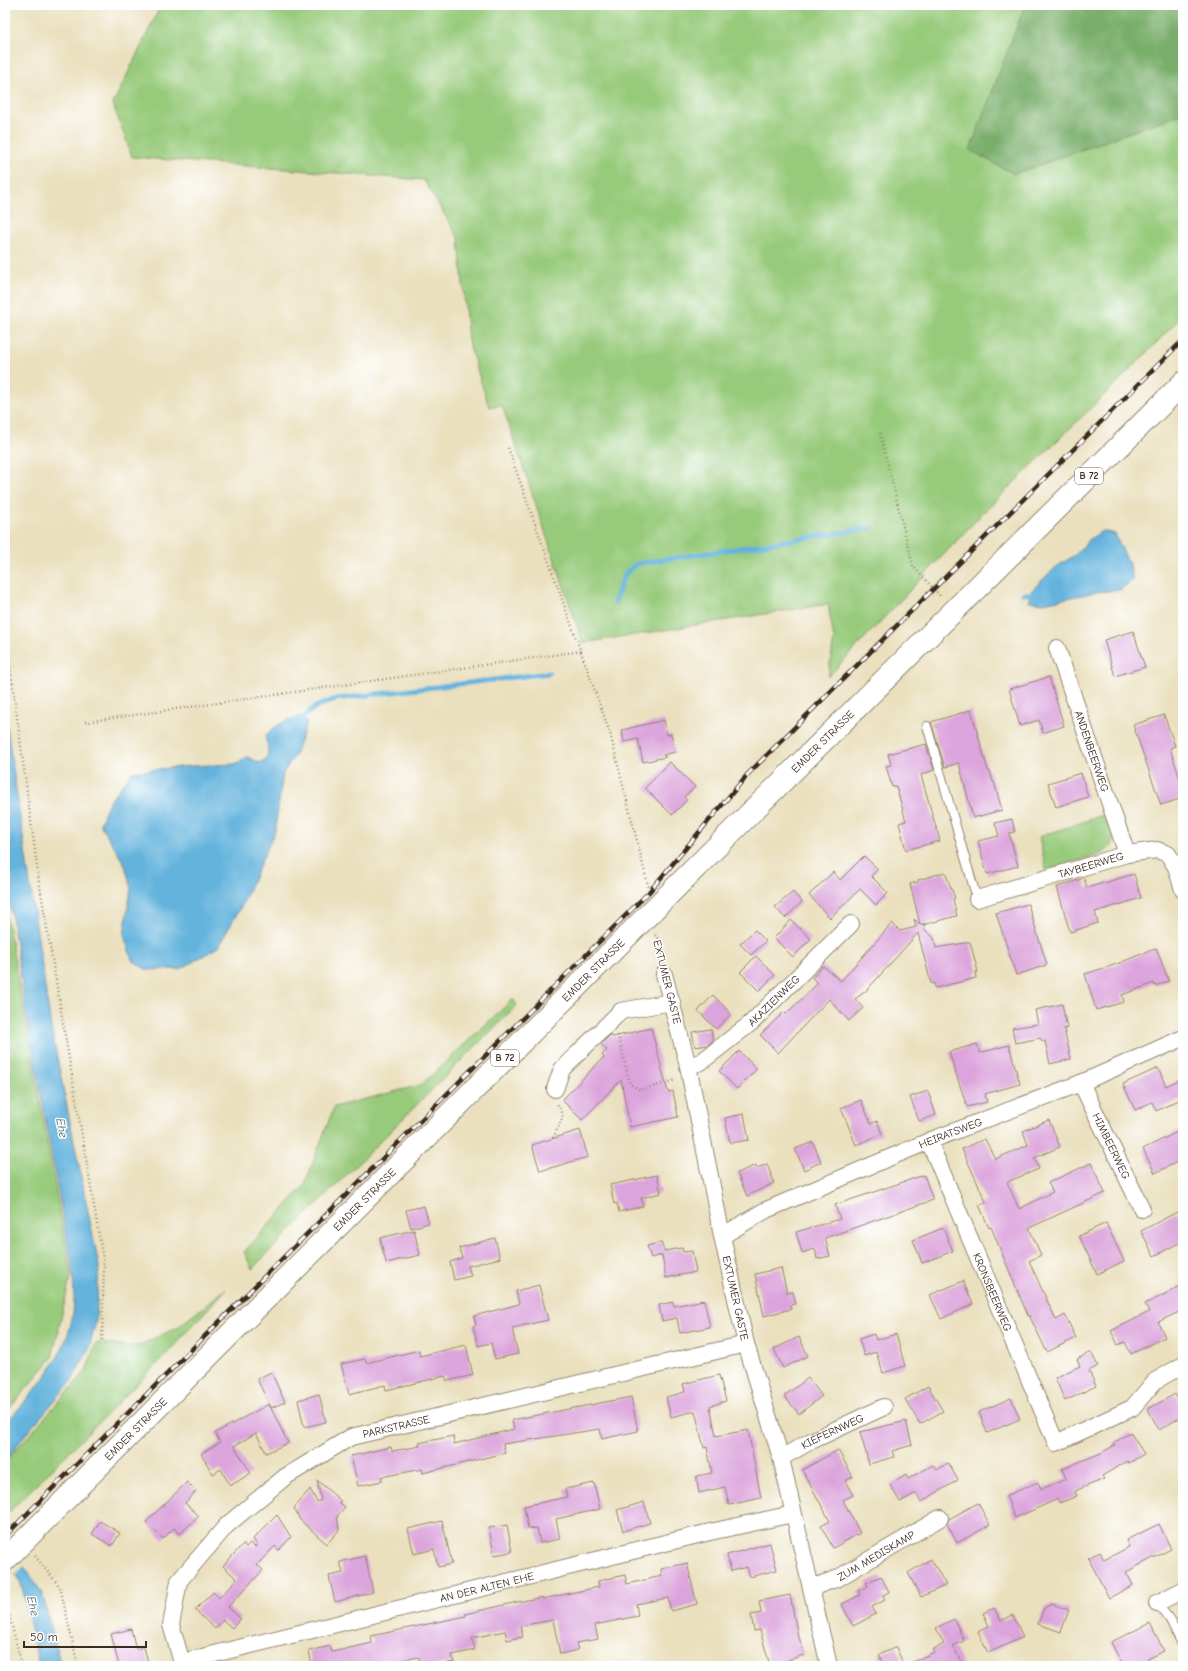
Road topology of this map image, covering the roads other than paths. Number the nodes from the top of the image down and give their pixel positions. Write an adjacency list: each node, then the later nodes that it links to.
1 (1183, 382): 23 (main road, EMDER STRASSE / B 72)
2 (1057, 648): 4 (street, ANDENBEERWEG)
3 (927, 726): 6 (lane)
4 (1127, 854): 5 (street, TAYBEERWEG); 6 (street, TAYBEERWEG)
5 (1183, 890)
6 (977, 899)
7 (851, 924): 11 (street, AKAZIENWEG)
8 (664, 974): 9 (street, EXTUMER GASTE)
9 (672, 1002): 11 (street, EXTUMER GASTE); 13 (street)
10 (1183, 1038): 12 (street, HEIRATSWEG)
11 (689, 1071): 16 (street, EXTUMER GASTE)
12 (1081, 1083): 14 (street, HEIRATSWEG); 15 (street, HIMBEERWEG)
13 (555, 1089)
14 (929, 1141): 16 (street, HEIRATSWEG); 18 (street, KRONSBEERWEG)
15 (1142, 1209)
16 (722, 1236): 17 (street, EXTUMER GASTE)
17 (746, 1344): 20 (street, EXTUMER GASTE); 28 (street, PARKSTRASSE)
18 (1183, 1365)
19 (884, 1407): 20 (street, KIEFERNWEG)
20 (781, 1458): 21 (street, EXTUMER GASTE)
21 (793, 1514): 24 (street, EXTUMER GASTE); 28 (street, AN DER ALTEN EHE)
22 (940, 1518): 24 (street, ZUM MEDISKAMP)
23 (18, 1553)
24 (811, 1588): 29 (street, EXTUMER GASTE)
25 (1183, 1590): 26 (street)
26 (1157, 1603): 27 (lane)
27 (1183, 1646)
28 (182, 1664)
29 (829, 1666)

